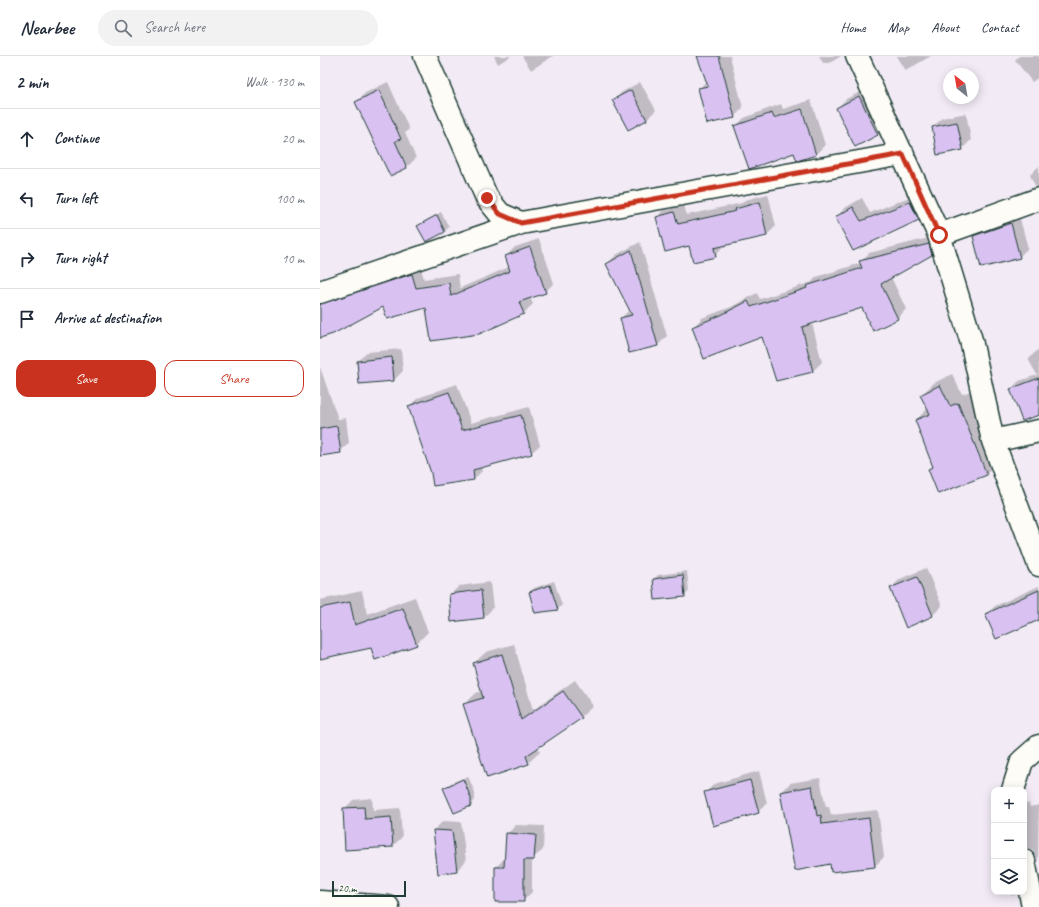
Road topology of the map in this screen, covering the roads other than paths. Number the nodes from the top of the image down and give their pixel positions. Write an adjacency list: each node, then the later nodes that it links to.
1 (425, 56): 5 (street)
2 (857, 56): 3 (street)
3 (903, 154): 5 (street); 6 (street)
4 (1039, 199): 6 (street)
5 (521, 223): 7 (street)
6 (939, 235): 9 (street)
7 (320, 292)
8 (1039, 431): 9 (street)
9 (993, 441): 10 (street)
10 (1039, 565)
11 (1039, 746): 12 (street)
12 (1014, 787)
13 (1027, 877): 16 (street)
14 (320, 902): 15 (street)
15 (388, 907)
16 (1033, 907)

